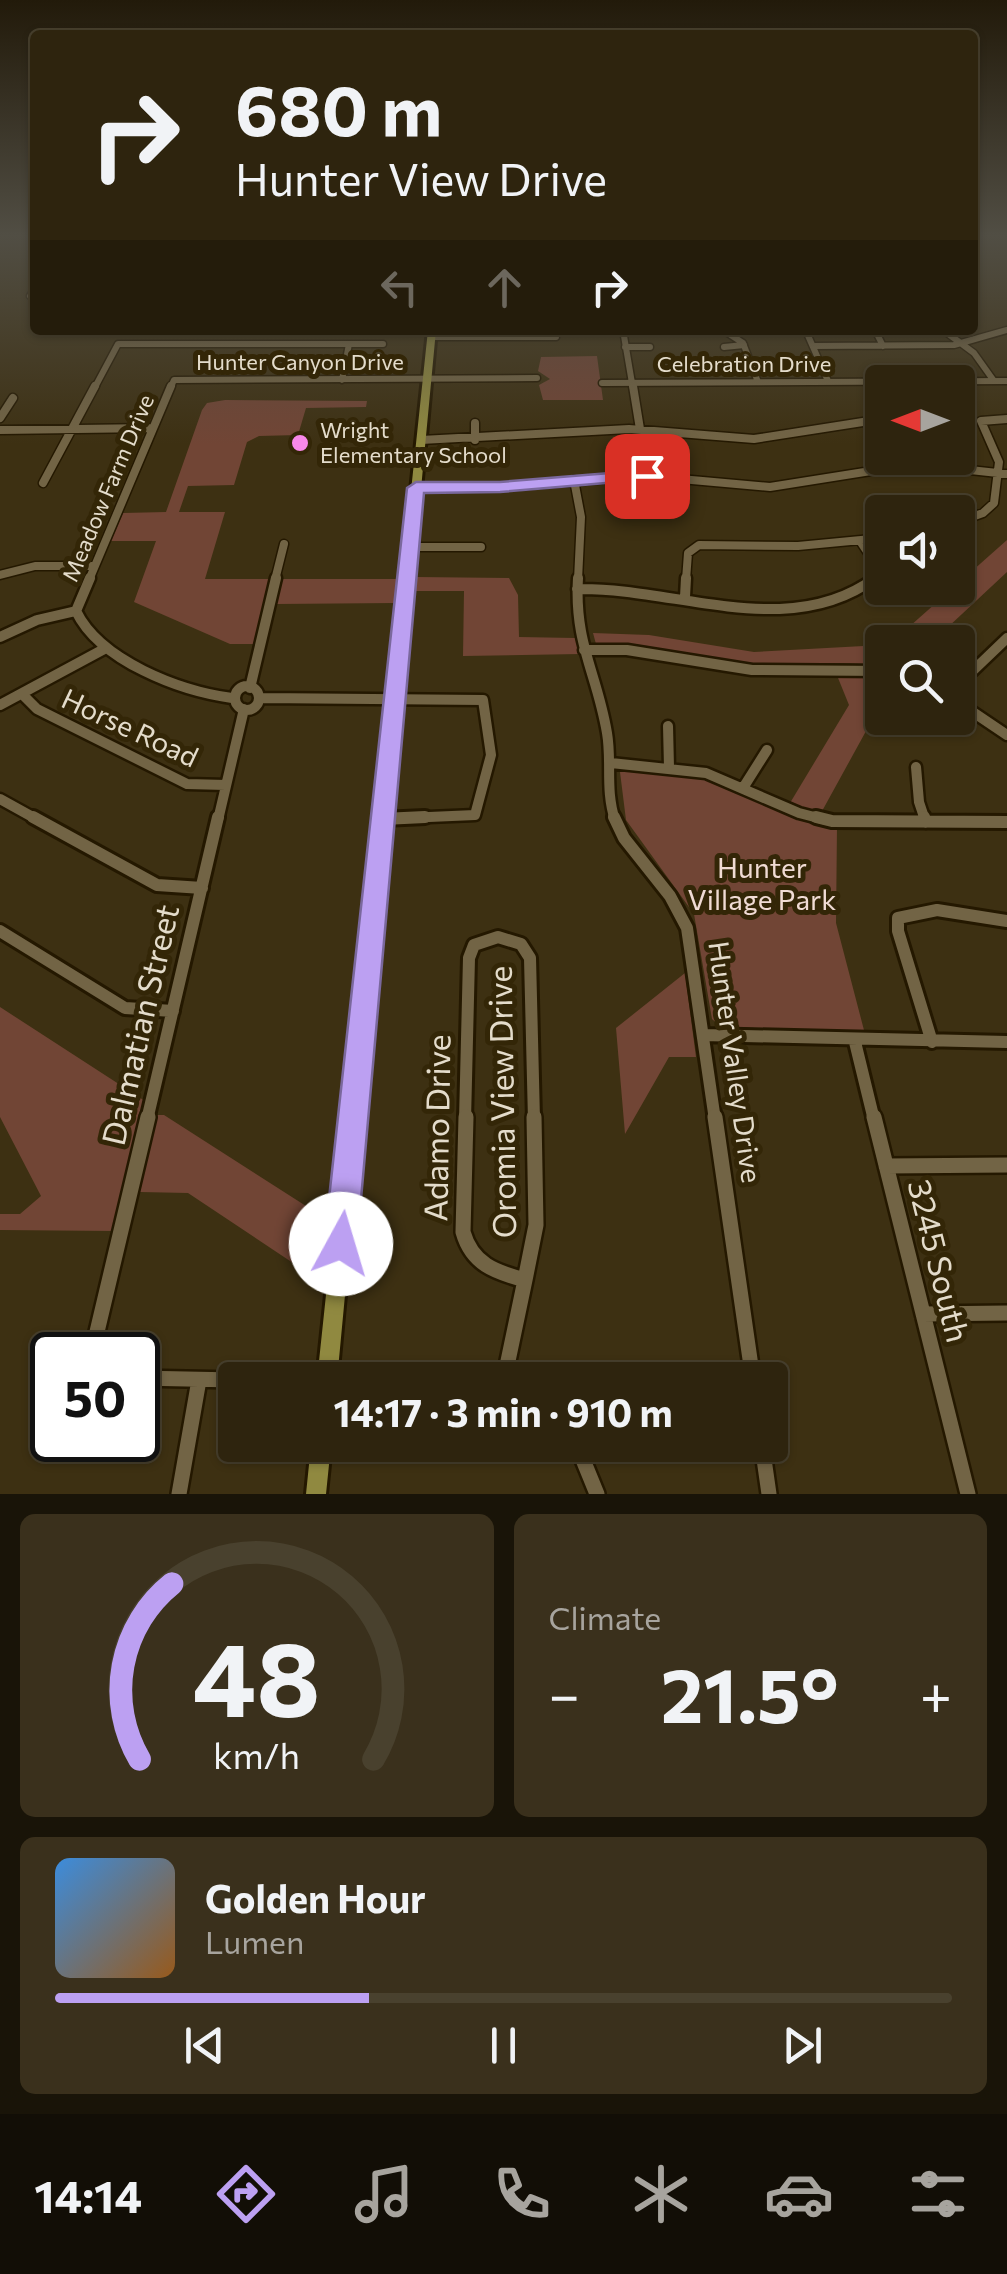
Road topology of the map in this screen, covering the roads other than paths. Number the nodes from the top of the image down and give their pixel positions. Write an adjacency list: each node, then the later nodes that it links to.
1 (1007, 330): 14 (street)
2 (301, 335): 11 (street)
3 (431, 335): 24 (main road)
4 (514, 335): 10 (street)
5 (623, 335): 19 (street)
6 (730, 335): 15 (street)
7 (808, 335): 17 (street)
8 (878, 335): 18 (street)
9 (950, 335): 14 (street)
10 (556, 336)
11 (298, 344): 12 (street); 39 (street)
12 (350, 344): 13 (street); 23 (street)
13 (384, 344)
14 (962, 344): 18 (street); 27 (street)
15 (744, 345): 20 (street); 31 (street)
16 (650, 346): 19 (street)
17 (813, 346): 18 (street); 25 (street)
18 (883, 346)
19 (626, 347): 30 (street)
20 (724, 347)
21 (537, 378): 24 (street, Hunter Canyon Drive)
22 (174, 380): 23 (street, Hunter Canyon Drive); 40 (street, Meadow Farm Drive)
23 (342, 380): 24 (street, Hunter Canyon Drive)
24 (426, 380): 44 (main road)
25 (828, 381): 31 (street, Celebration Drive); 32 (street, Celebration Drive)
26 (975, 381): 27 (street, Celebration Drive)
27 (994, 381): 28 (street, Celebration Drive)
28 (1007, 381)
29 (602, 382): 30 (street, Celebration Drive)
30 (632, 382): 31 (street, Celebration Drive); 41 (street)
31 (758, 382)
32 (865, 382)
33 (13, 398): 34 (street)
34 (0, 418)
35 (1007, 419): 48 (street)
36 (865, 421): 43 (street)
37 (475, 423): 45 (street)
38 (722, 424): 43 (street)
39 (73, 428): 40 (street); 42 (street); 50 (street)
40 (154, 428): 58 (street, Meadow Farm Drive)
41 (640, 429): 43 (street); 45 (street)
42 (0, 430)
43 (718, 437)
44 (420, 440): 45 (street); 51 (main road)
45 (474, 440)
46 (975, 469): 48 (street)
47 (865, 471): 49 (street)
48 (1003, 473): 52 (street)
49 (574, 480): 51 (street); 60 (street, Hunter Valley Drive)
50 (43, 483)
51 (416, 488): 56 (main road)
52 (975, 514)
53 (865, 540): 54 (street)
54 (860, 541): 61 (street); 61 (street)
55 (284, 544): 69 (street)
56 (410, 547): 57 (street); 71 (main road)
57 (481, 547)
58 (94, 566): 59 (street); 62 (street, Meadow Farm Drive)
59 (0, 575)
60 (577, 589): 61 (street); 66 (street, Hunter Valley Drive)
61 (685, 597)
62 (76, 612): 63 (street); 65 (street)
63 (0, 637)
64 (1007, 638): 68 (street)
65 (106, 648): 70 (street); 72 (street)
66 (584, 650): 67 (street); 80 (street, Hunter Valley Drive)
67 (865, 669)
68 (975, 669)
69 (250, 688): 72 (street); 73 (street)
70 (22, 694): 74 (street); 83 (street, Horse Road)
71 (395, 697): 73 (street); 86 (main road); 86 (street)
72 (232, 698): 75 (street)
73 (262, 698): 75 (street)
74 (0, 706)
75 (244, 709): 83 (street, Dalmatian Street)
76 (975, 713): 78 (street)
77 (668, 726): 81 (street)
78 (1007, 735)
79 (767, 750): 84 (street)
80 (610, 763): 81 (street); 94 (street, Hunter Valley Drive)
81 (669, 767): 84 (street)
82 (916, 767): 87 (street)
83 (226, 785): 89 (street, Dalmatian Street)
84 (743, 788): 87 (street)
85 (0, 798): 89 (street)
86 (383, 819): 104 (main road)
87 (926, 822): 88 (street)
88 (1007, 822)
89 (202, 888): 93 (street, Dalmatian Street)
90 (1007, 921): 96 (street)
91 (0, 931): 93 (street)
92 (479, 941): 100 (street, Adamo Drive); 100 (street, Oromia View Drive)
93 (173, 1011): 103 (street, Dalmatian Street)
94 (704, 1035): 95 (street); 106 (street, Hunter Valley Drive)
95 (855, 1042): 96 (street); 98 (street, 3245 South)
96 (932, 1042): 97 (street)
97 (1007, 1042)
98 (886, 1166): 99 (street); 102 (street, 3245 South)
99 (1007, 1166)
100 (526, 1280): 105 (street, Oromia View Drive)
101 (1007, 1313): 102 (street)
102 (923, 1314): 117 (street, 3245 South)
103 (97, 1332)
104 (329, 1362)
105 (508, 1362)
106 (750, 1362)
107 (160, 1379): 108 (street)
108 (199, 1380): 109 (street); 113 (street)
109 (218, 1380)
110 (319, 1462): 114 (main road)
111 (584, 1462): 115 (street)
112 (764, 1462): 116 (street)
113 (179, 1494)
114 (316, 1494)
115 (598, 1494)
116 (769, 1494)
117 (968, 1494)

